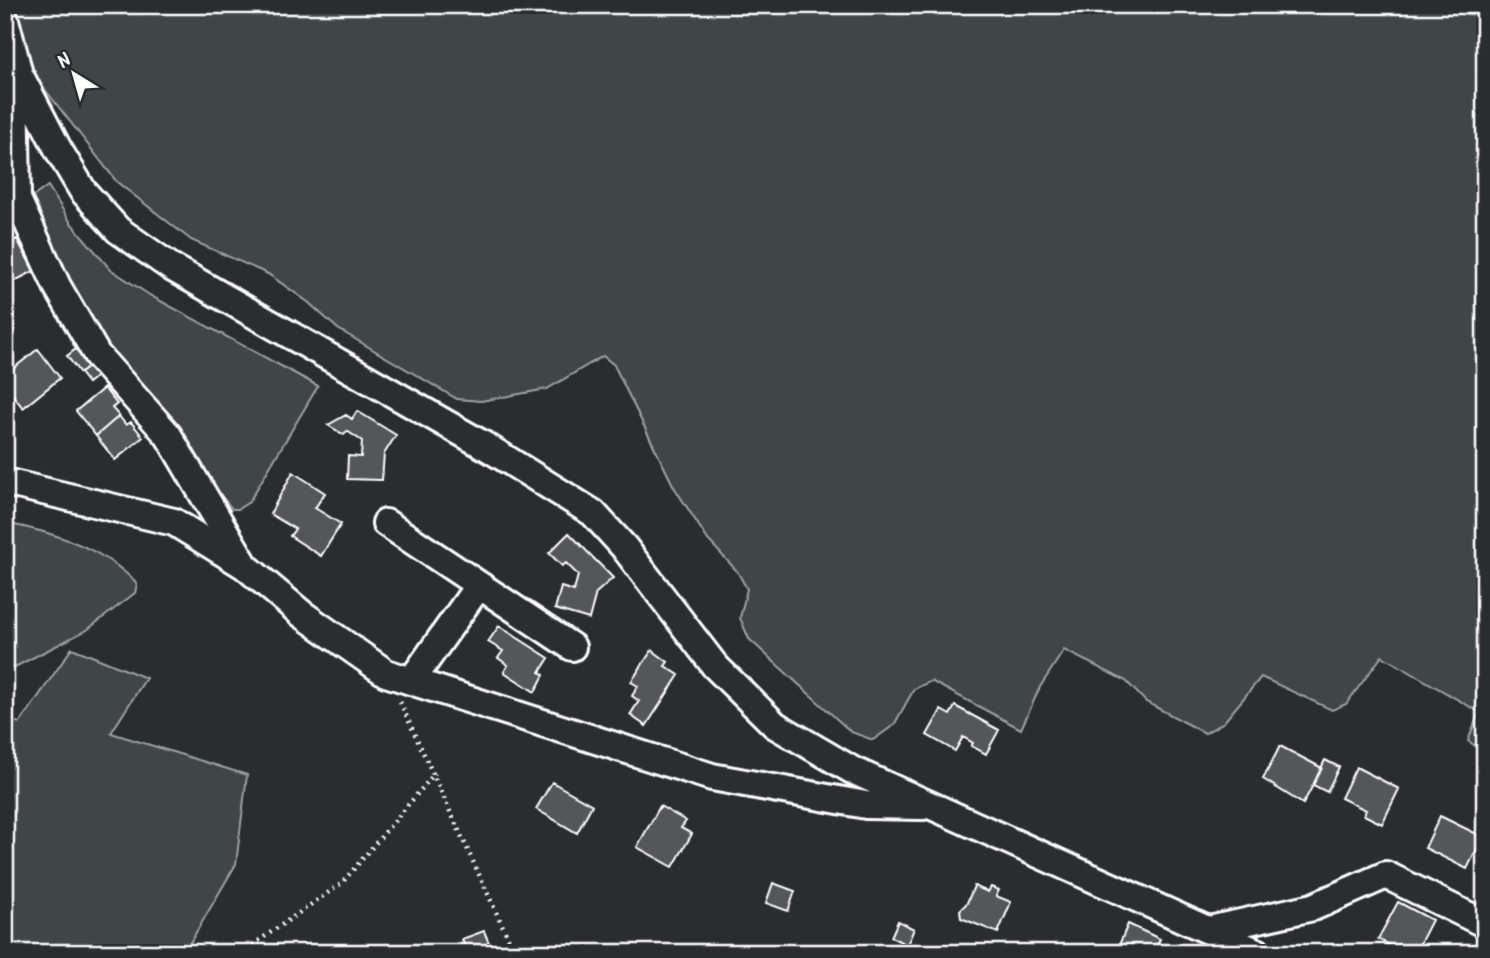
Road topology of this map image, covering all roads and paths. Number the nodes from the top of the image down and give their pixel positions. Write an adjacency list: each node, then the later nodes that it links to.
1 (5, 20): 2 (street)
2 (15, 62): 5 (street); 11 (street)
3 (5, 482): 5 (street)
4 (386, 523): 6 (street)
5 (245, 566): 8 (street)
6 (479, 585): 7 (street); 9 (street)
7 (572, 647)
8 (386, 673): 9 (street); 10 (path)
9 (412, 680): 11 (street)
10 (435, 773): 14 (path); 15 (path)
11 (935, 806): 13 (street)
12 (1485, 924): 13 (street)
13 (1209, 930): 16 (street)
14 (241, 953)
15 (515, 953)
16 (1259, 953)

